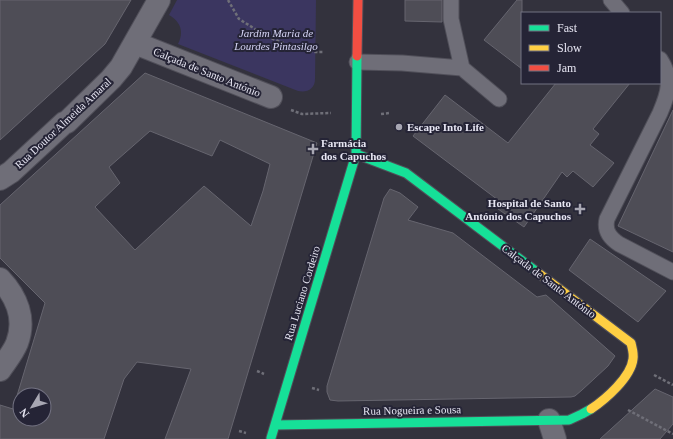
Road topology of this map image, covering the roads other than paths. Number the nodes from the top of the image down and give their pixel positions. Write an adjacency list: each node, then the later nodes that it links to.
1 (159, 0): 6 (street, Rua Doutor Almeida Amaral)
2 (358, 0): 8 (street, Rua Luciano Cordeiro)
3 (451, 0): 9 (lane)
4 (611, 0): 5 (lane)
5 (621, 12)
6 (135, 43): 10 (street, Calçada de Santo António); 13 (street, Rua Doutor Almeida Amaral)
7 (661, 61): 14 (lane)
8 (357, 62): 9 (lane); 12 (street, Rua Luciano Cordeiro)
9 (462, 68): 11 (lane)
10 (270, 97)
11 (499, 99)
12 (356, 154): 17 (street, Rua Luciano Cordeiro); 18 (street, Calçada de Santo António)
13 (0, 179)
14 (673, 272)
15 (0, 279): 16 (street)
16 (0, 370)
17 (275, 425): 18 (street, Rua Nogueira e Sousa); 19 (street, Rua Luciano Cordeiro)
18 (552, 430)
19 (270, 439)

